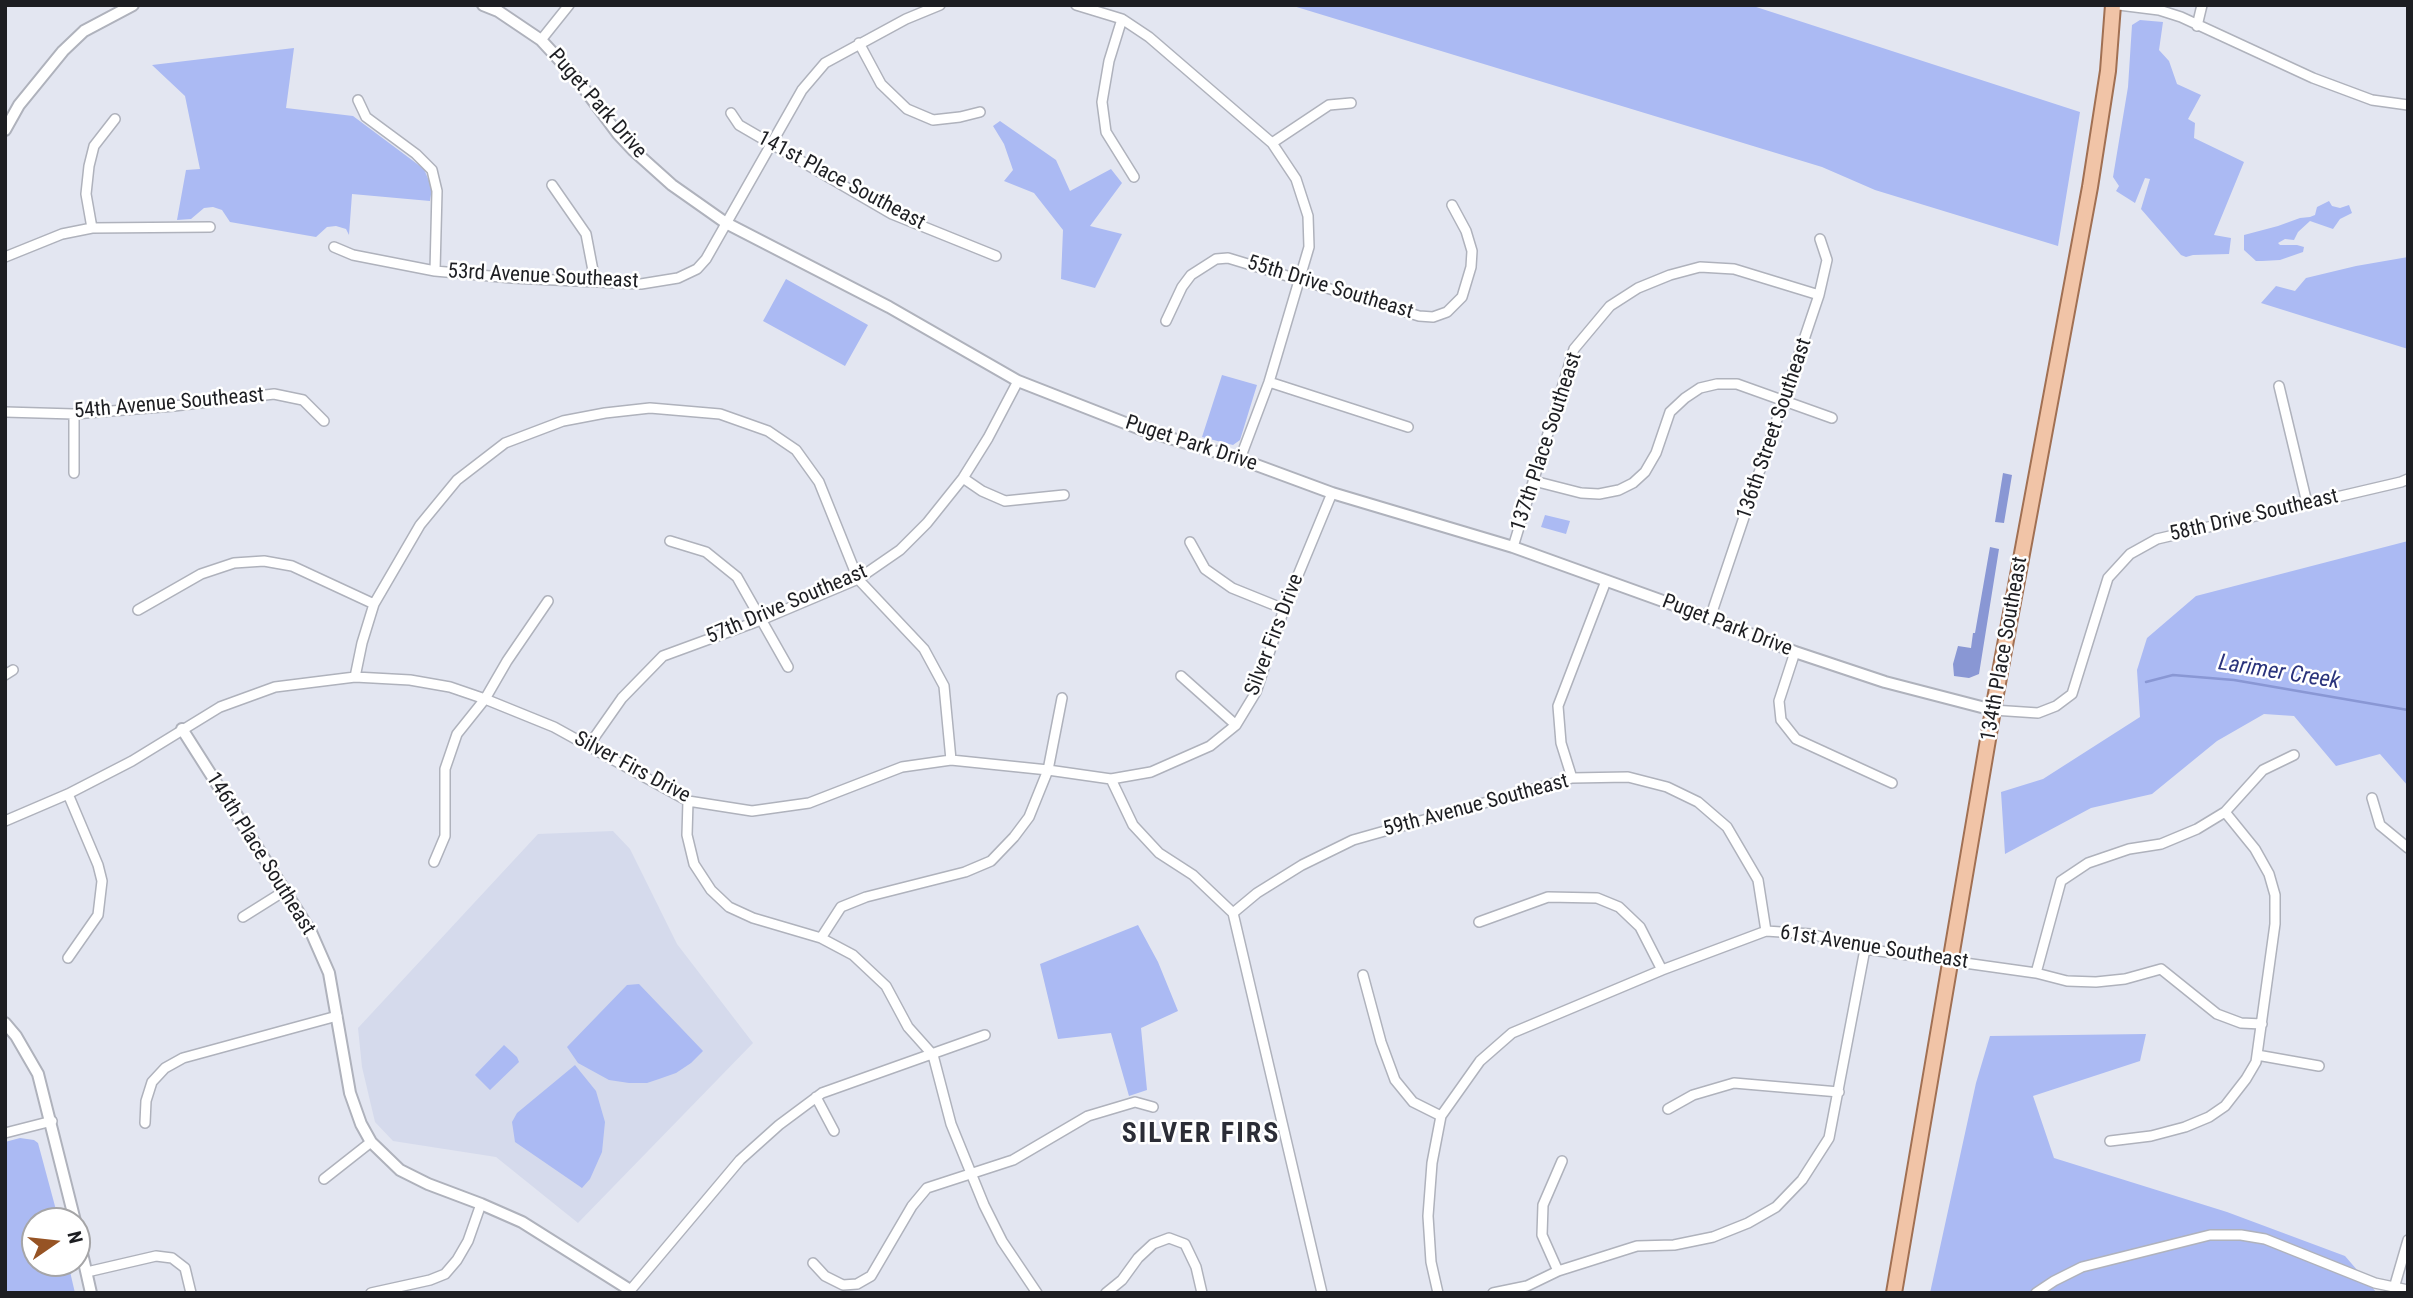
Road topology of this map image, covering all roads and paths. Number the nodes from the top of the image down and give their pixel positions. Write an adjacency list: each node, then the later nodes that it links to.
1 (133, 5): 19 (street)
2 (483, 5): 11 (street, Puget Park Drive)
3 (569, 5): 11 (street)
4 (940, 5): 12 (street)
5 (1076, 5): 9 (street)
6 (2113, 5): 71 (main road, 134th Place Southeast)
7 (2119, 5): 10 (street)
8 (2202, 5): 10 (street)
9 (1122, 19): 20 (street); 22 (street)
10 (2197, 26): 15 (street)
11 (541, 40): 25 (street, Puget Park Drive)
12 (859, 43): 16 (street); 21 (street)
13 (358, 100): 32 (street)
14 (1351, 103): 20 (street)
15 (2408, 105)
16 (980, 112)
17 (731, 113): 21 (street, 141st Place Southeast)
18 (115, 119): 26 (street)
19 (5, 130)
20 (1272, 143): 33 (street)
21 (771, 144): 25 (street); 30 (street, 141st Place Southeast)
22 (1134, 177)
23 (552, 185): 34 (street)
24 (1452, 205): 33 (street, 55th Drive Southeast)
25 (726, 223): 34 (street, 53rd Avenue Southeast); 37 (street, Puget Park Drive)
26 (92, 228): 27 (street); 31 (street)
27 (210, 228)
28 (1820, 239): 35 (street, 136th Street Southeast)
29 (334, 247): 32 (street, 53rd Avenue Southeast)
30 (996, 256)
31 (5, 257)
32 (435, 271): 34 (street, 53rd Avenue Southeast)
33 (1298, 278): 36 (street, 55th Drive Southeast); 38 (street)
34 (595, 281)
35 (1819, 295): 40 (street, 136th Street Southeast); 50 (street, 137th Place Southeast)
36 (1166, 321)
37 (1018, 380): 46 (street, Puget Park Drive); 48 (street, 57th Drive Southeast)
38 (1269, 382): 45 (street); 46 (street)
39 (2280, 386): 53 (street)
40 (1785, 402): 43 (street); 50 (street); 63 (street, 136th Street Southeast)
41 (5, 412): 42 (street, 54th Avenue Southeast)
42 (74, 414): 44 (street, 54th Avenue Southeast); 47 (street)
43 (1832, 418)
44 (324, 421)
45 (1408, 427)
46 (1240, 459): 51 (street, Puget Park Drive)
47 (74, 472)
48 (964, 478): 52 (street); 57 (street, 57th Drive Southeast)
49 (2408, 479): 53 (street, 58th Drive Southeast)
50 (1534, 481): 56 (street, 137th Place Southeast)
51 (1332, 493): 56 (street, Puget Park Drive); 61 (street, Silver Firs Drive)
52 (1064, 495)
53 (2307, 503): 71 (street, 58th Drive Southeast)
54 (670, 541): 64 (street)
55 (1191, 542): 61 (street)
56 (1513, 547): 58 (street, Puget Park Drive)
57 (858, 579): 60 (street); 64 (street, 57th Drive Southeast); 76 (street)
58 (1606, 581): 63 (street, Puget Park Drive); 78 (street)
59 (548, 601): 70 (street)
60 (374, 604): 62 (street); 68 (street)
61 (1284, 608): 72 (street, Silver Firs Drive)
62 (138, 610)
63 (1710, 618): 65 (street, Puget Park Drive)
64 (761, 620): 66 (street); 74 (street, 57th Drive Southeast)
65 (1795, 652): 71 (street, Puget Park Drive); 80 (street)
66 (788, 667)
67 (1181, 676): 72 (street)
68 (355, 677): 70 (street, Silver Firs Drive); 73 (street, Silver Firs Drive)
69 (1062, 698): 77 (street)
70 (485, 699): 74 (street, Silver Firs Drive); 87 (street)
71 (1993, 710): 96 (main road, 134th Place Southeast)
72 (1236, 725): 79 (street, Silver Firs Drive)
73 (182, 729): 81 (street, Silver Firs Drive); 88 (street, 146th Place Southeast)
74 (589, 745): 83 (street, Silver Firs Drive)
75 (2294, 755): 84 (street)
76 (951, 760): 77 (street, Silver Firs Drive); 83 (street, Silver Firs Drive)
77 (1048, 770): 79 (street, Silver Firs Drive); 93 (street)
78 (1572, 778): 89 (street, 59th Avenue Southeast); 92 (street, 59th Avenue Southeast)
79 (1111, 779): 89 (street)
80 (1892, 783)
81 (68, 794): 85 (street, Silver Firs Drive); 95 (street)
82 (2372, 798): 86 (street)
83 (688, 801): 93 (street)
84 (2225, 813): 98 (street); 102 (street)
85 (5, 821)
86 (2408, 848)
87 (434, 862)
88 (286, 890): 90 (street); 100 (street, 146th Place Southeast)
89 (1234, 913): 135 (street)
90 (243, 916)
91 (1479, 922): 97 (street)
92 (1766, 930): 94 (street, 61st Avenue Southeast); 97 (street, 61st Avenue Southeast)
93 (821, 938): 104 (street)
94 (1865, 948): 96 (street, 61st Avenue Southeast); 107 (street)
95 (68, 958)
96 (1951, 961): 98 (street, 61st Avenue Southeast); 138 (main road, 134th Place Southeast)
97 (1662, 970): 111 (street, 61st Avenue Southeast)
98 (2036, 973): 102 (street, 61st Avenue Southeast)
99 (1363, 975): 111 (street)
100 (337, 1016): 113 (street); 116 (street, 146th Place Southeast)
101 (5, 1023): 112 (street)
102 (2262, 1024): 105 (street)
103 (985, 1035): 104 (street)
104 (933, 1055): 108 (street); 119 (street)
105 (2257, 1055): 106 (street); 117 (street)
106 (2319, 1066)
107 (1839, 1092): 110 (street); 126 (street)
108 (816, 1097): 114 (street); 129 (street)
109 (1153, 1107): 119 (street)
110 (1668, 1109)
111 (1441, 1116): 136 (street)
112 (52, 1121): 115 (street); 122 (street)
113 (145, 1123)
114 (834, 1131)
115 (5, 1133)
116 (371, 1142): 120 (street); 121 (street, 146th Place Southeast)
117 (2110, 1142)
118 (1562, 1161): 126 (street)
119 (970, 1172): 124 (street); 132 (street)
120 (324, 1180)
121 (481, 1204): 129 (street, 146th Place Southeast); 131 (street)
122 (72, 1207)
123 (2408, 1240): 127 (street)
124 (813, 1263)
125 (91, 1271): 130 (street)
126 (1558, 1271): 137 (street)
127 (2394, 1288): 128 (street); 139 (street)
128 (2408, 1290)
129 (631, 1292)
130 (191, 1293)
131 (370, 1293)
132 (1037, 1293)
133 (1106, 1293): 134 (street)
134 (1202, 1293)
135 (1322, 1293)
136 (1438, 1293)
137 (1493, 1293)
138 (1894, 1293)
139 (2036, 1293)

